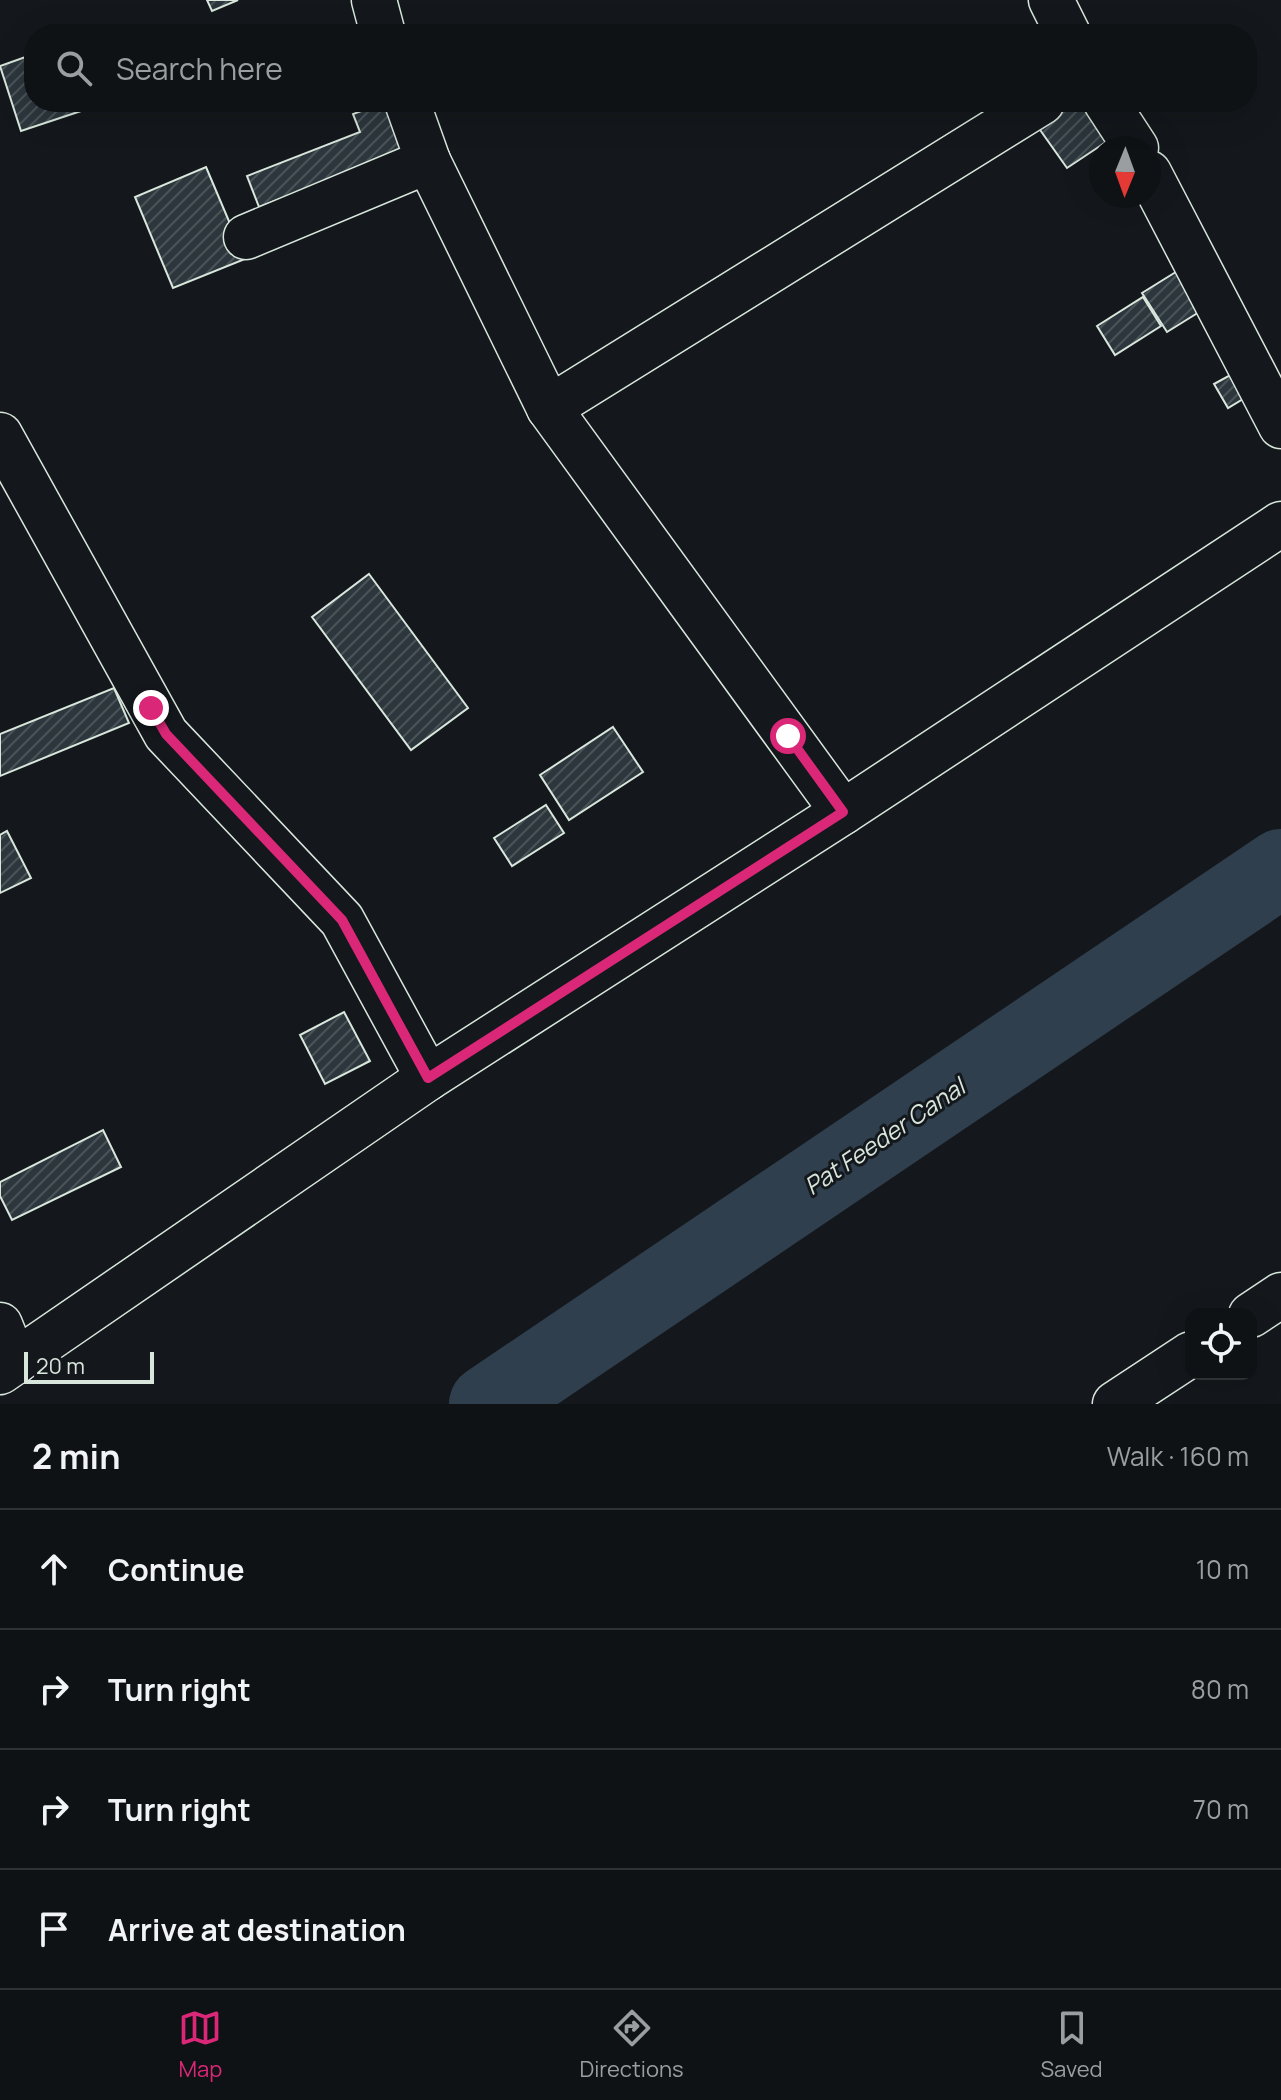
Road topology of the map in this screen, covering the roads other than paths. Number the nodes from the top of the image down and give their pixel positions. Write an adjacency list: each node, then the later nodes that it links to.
1 (374, 0): 3 (street)
2 (1051, 0): 4 (street)
3 (380, 24)
4 (1063, 24)
5 (411, 112): 9 (street)
6 (1026, 112): 12 (street)
7 (1113, 112): 8 (street)
8 (1128, 136)
9 (428, 161): 11 (street); 12 (street)
10 (1161, 196): 13 (street)
11 (246, 237)
12 (549, 408): 16 (street)
13 (1281, 426)
14 (0, 435): 17 (street)
15 (1281, 524): 16 (street)
16 (843, 812): 17 (street)
17 (428, 1078): 20 (street)
18 (1281, 1295): 19 (street)
19 (1257, 1311)
20 (5, 1353)
21 (1185, 1358): 22 (street)
22 (1115, 1404)

